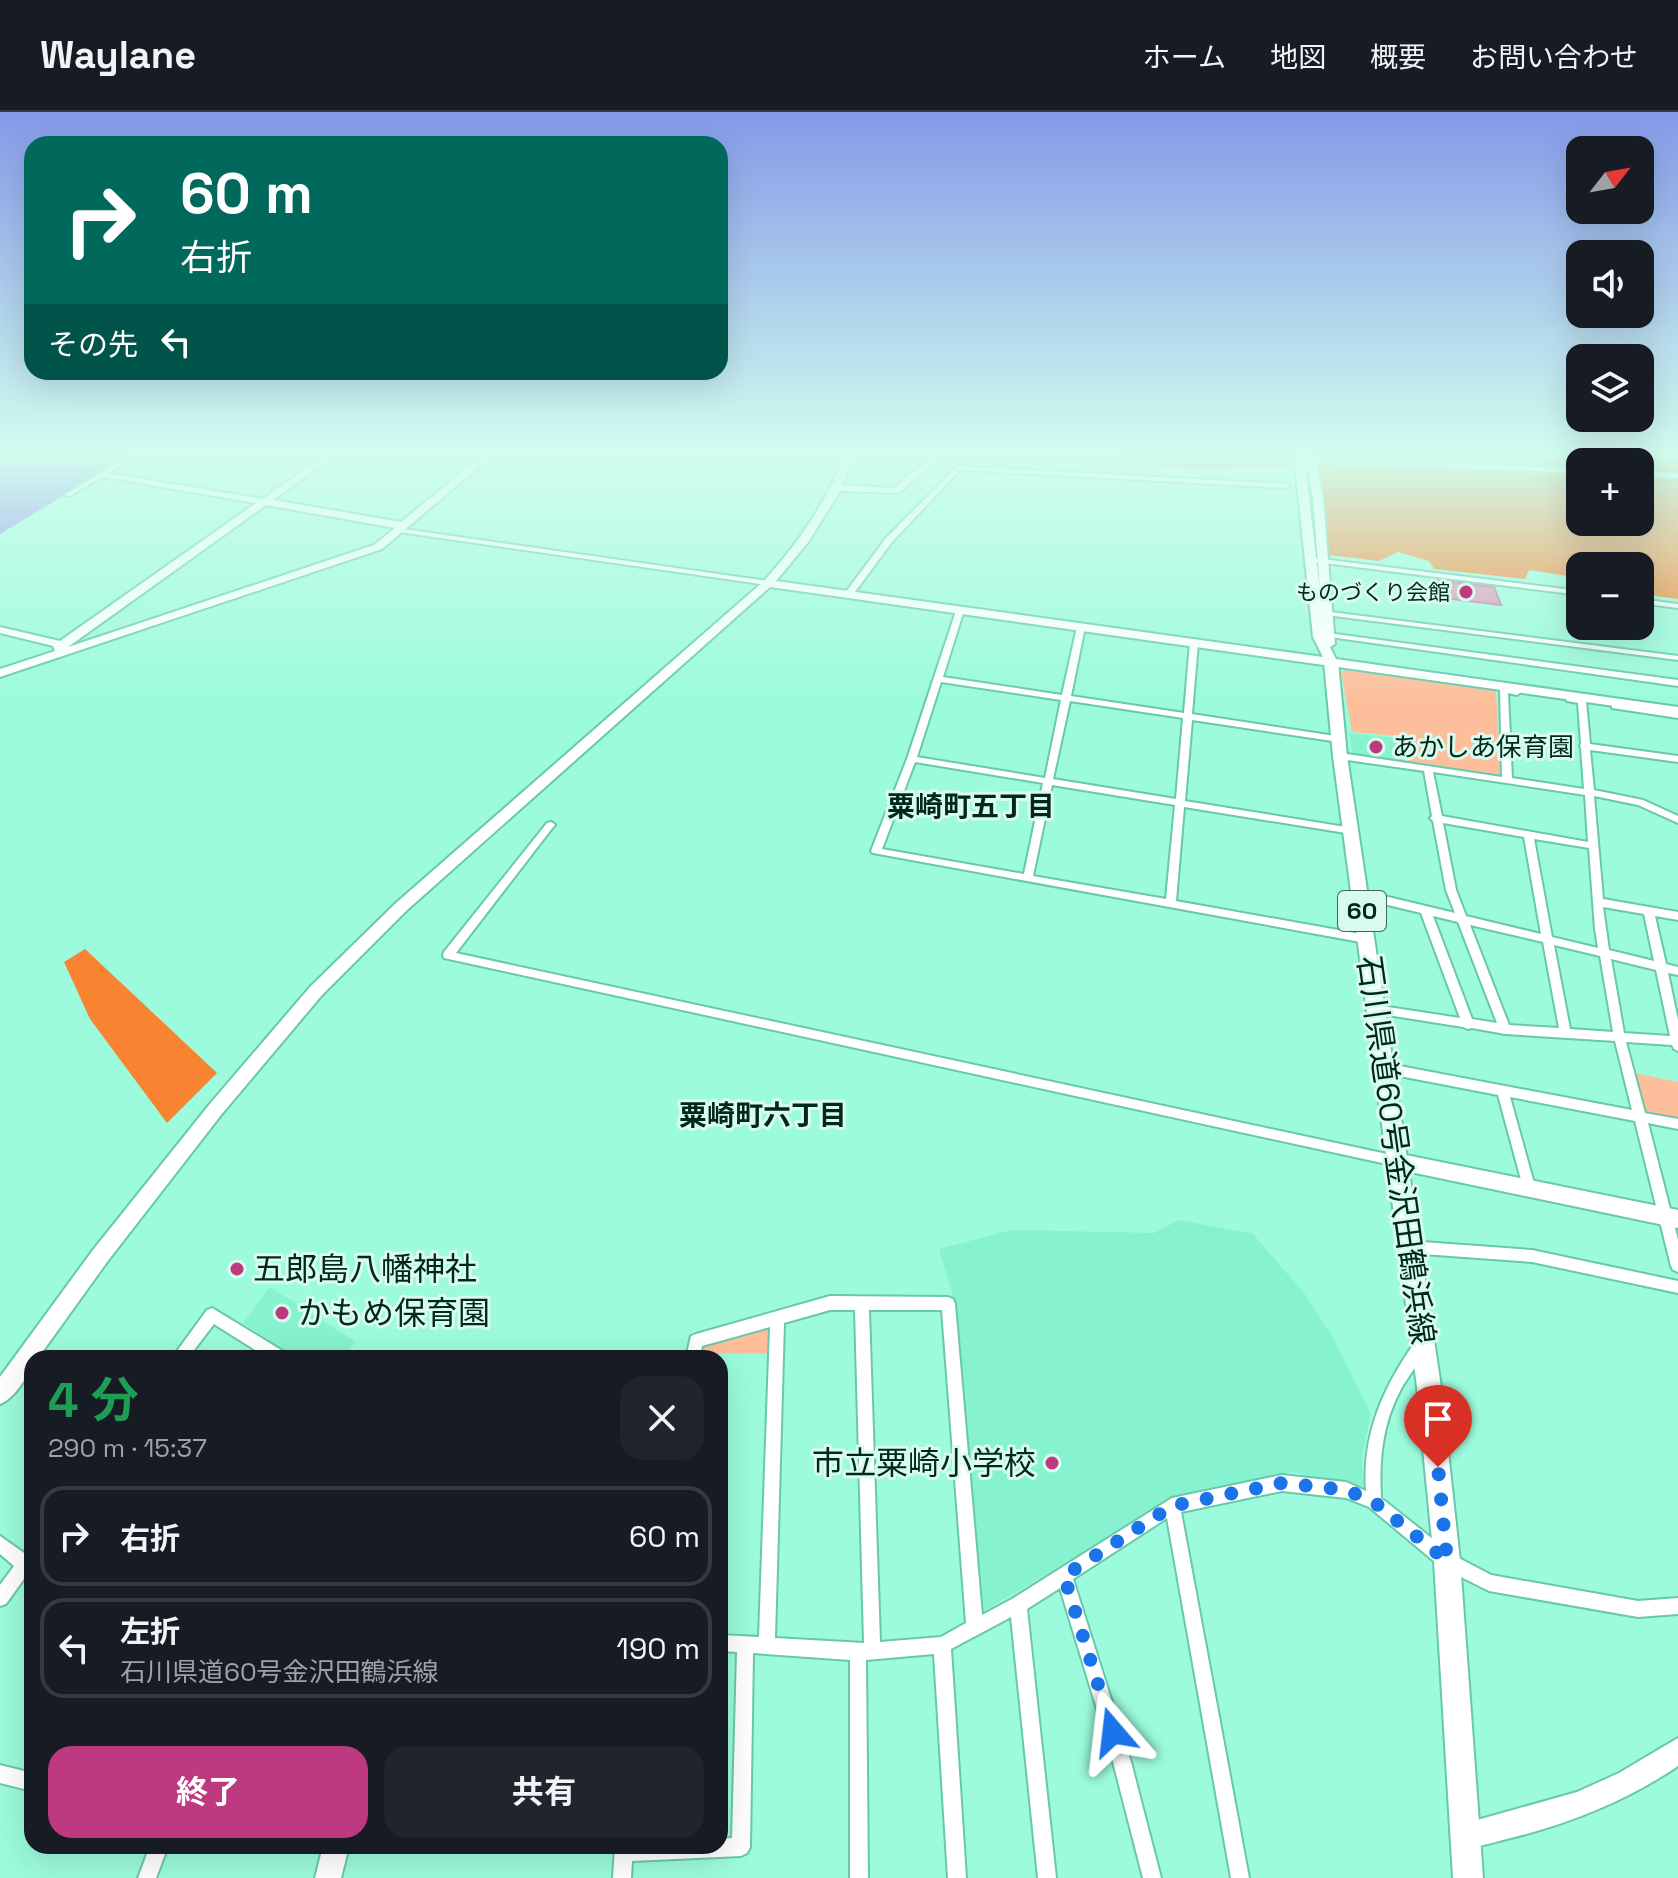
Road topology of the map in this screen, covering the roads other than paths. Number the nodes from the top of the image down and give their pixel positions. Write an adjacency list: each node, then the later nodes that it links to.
1 (213, 537): 22 (street)
2 (390, 537): 23 (street)
3 (463, 537): 9 (street)
4 (808, 537): 9 (street)
5 (891, 537): 12 (street)
6 (1313, 537): 8 (street)
7 (1315, 537): 8 (street)
8 (1317, 560): 11 (street); 17 (street)
9 (768, 583): 10 (street); 13 (street)
10 (812, 589): 12 (street); 13 (street)
11 (1566, 591)
12 (849, 594): 16 (street)
13 (752, 599): 80 (street)
14 (1654, 603): 15 (street)
15 (1678, 606)
16 (960, 610): 18 (street); 27 (street)
17 (1322, 613): 20 (street); 24 (street)
18 (1081, 627): 21 (street); 29 (street)
19 (0, 630): 22 (street)
20 (1324, 634): 25 (street); 28 (street)
21 (1194, 643): 25 (street); 32 (street)
22 (63, 645): 23 (street)
23 (48, 657): 26 (street)
24 (1678, 658)
25 (1331, 662): 31 (street); 34 (main road, 石川県道60号金沢田鶴浜線 / 60)
26 (0, 673)
27 (938, 679): 29 (street); 35 (street)
28 (1678, 683)
29 (1066, 699): 32 (street); 39 (street)
30 (1582, 701): 31 (street); 33 (street); 38 (street)
31 (1678, 713)
32 (1188, 716): 34 (street); 41 (street)
33 (1584, 746): 36 (street); 40 (street)
34 (1340, 748): 37 (street); 45 (main road, 石川県道60号金沢田鶴浜線 / 60)
35 (912, 759): 39 (street); 48 (street)
36 (1678, 759)
37 (1428, 769): 38 (street); 42 (street)
38 (1507, 780): 40 (street)
39 (1049, 781): 41 (street); 48 (street)
40 (1588, 794): 43 (street); 47 (street)
41 (1182, 802): 45 (street); 51 (street)
42 (1435, 818): 46 (street); 54 (street)
43 (1678, 820)
44 (550, 825): 71 (street)
45 (1352, 831): 49 (main road, 石川県道60号金沢田鶴浜線 / 60)
46 (1528, 835): 47 (street); 57 (street)
47 (1594, 846): 50 (street)
48 (1028, 878): 51 (street)
49 (1359, 894): 52 (street); 56 (main road, 石川県道60号金沢田鶴浜線 / 60)
50 (1598, 902): 53 (street); 58 (street)
51 (1171, 904): 56 (street)
52 (1425, 909): 54 (street); 62 (street)
53 (1649, 911): 55 (street); 59 (street)
54 (1462, 916): 57 (street); 63 (street)
55 (1678, 916)
56 (1366, 939): 61 (main road, 石川県道60号金沢田鶴浜線 / 60)
57 (1549, 940): 58 (street); 64 (street)
58 (1604, 953): 59 (street); 65 (street)
59 (1658, 966): 60 (street); 66 (street)
60 (1678, 971)
61 (1375, 1009): 62 (street); 67 (main road, 石川県道60号金沢田鶴浜線 / 60)
62 (1468, 1025): 63 (street)
63 (1505, 1029): 64 (street)
64 (1565, 1031): 65 (street)
65 (1619, 1035): 66 (street); 69 (street)
66 (1678, 1043)
67 (1384, 1068): 68 (street); 71 (main road, 石川県道60号金沢田鶴浜線 / 60)
68 (1503, 1093): 69 (street); 72 (street)
69 (1639, 1117): 70 (street); 73 (street)
70 (1678, 1124)
71 (1396, 1161): 72 (street); 74 (main road, 石川県道60号金沢田鶴浜線 / 60)
72 (1529, 1187): 73 (street)
73 (1672, 1218): 75 (street)
74 (1409, 1247): 76 (street); 79 (main road, 石川県道60号金沢田鶴浜線 / 60)
75 (1678, 1266)
76 (1678, 1287)
77 (862, 1303): 78 (street); 96 (street); 101 (street)
78 (777, 1317): 83 (street); 99 (street)
79 (1423, 1343): 86 (street); 90 (main road, 石川県道60号金沢田鶴浜線 / 60)
80 (32, 1350)
81 (185, 1350): 82 (street)
82 (268, 1350)
83 (694, 1350)
84 (24, 1361): 85 (street)
85 (0, 1394)
86 (1374, 1502): 87 (street); 90 (street)
87 (1172, 1506): 92 (street); 117 (street)
88 (0, 1544): 89 (street)
89 (24, 1559)
90 (1447, 1561): 95 (street); 105 (main road, 石川県道60号金沢田鶴浜線 / 60)
91 (24, 1570): 93 (street)
92 (1064, 1576): 94 (street); 116 (street)
93 (0, 1598)
94 (1018, 1605): 96 (street); 115 (street)
95 (1678, 1606)
96 (975, 1628): 100 (street)
97 (728, 1643): 98 (street)
98 (745, 1643): 99 (street); 106 (street)
99 (767, 1645): 101 (street)
100 (942, 1645): 101 (street); 114 (street)
101 (865, 1651): 113 (street)
102 (1678, 1751): 105 (street)
103 (0, 1774): 104 (street)
104 (24, 1780)
105 (1465, 1835): 118 (main road, 石川県道60号金沢田鶴浜線 / 60)
106 (728, 1847)
107 (156, 1854): 110 (street)
108 (334, 1854): 111 (street)
109 (623, 1854): 112 (street)
110 (147, 1878)
111 (328, 1878)
112 (622, 1878)
113 (859, 1878)
114 (957, 1878)
115 (1047, 1878)
116 (1152, 1878)
117 (1240, 1878)
118 (1468, 1878)

